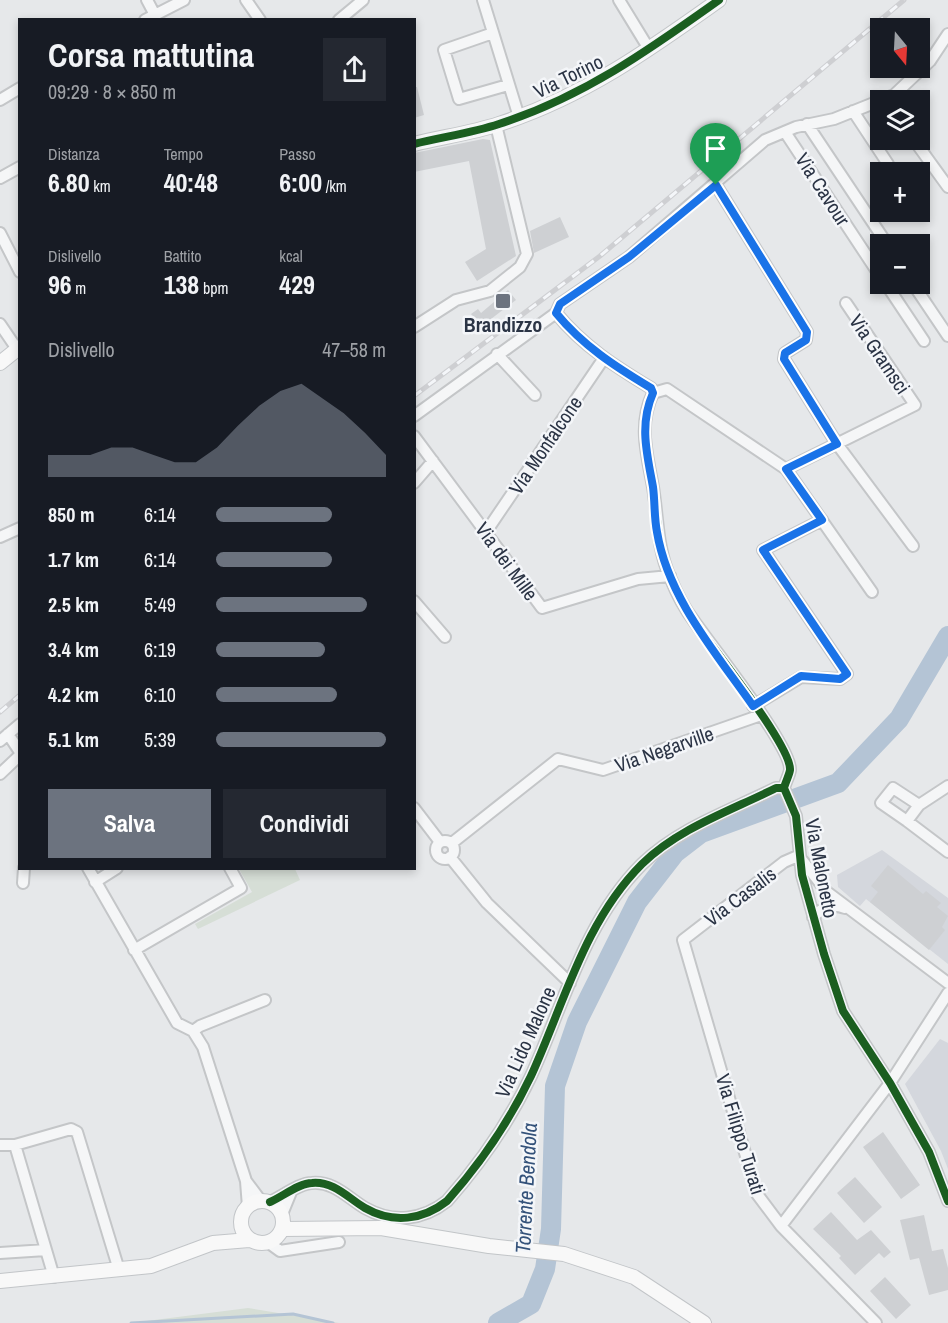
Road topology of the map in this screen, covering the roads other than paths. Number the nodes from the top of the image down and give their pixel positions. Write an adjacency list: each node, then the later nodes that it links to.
1 (147, 0): 8 (street)
2 (184, 0): 8 (street)
3 (246, 0): 9 (street)
4 (363, 0): 10 (street)
5 (483, 0): 11 (street)
6 (619, 0): 13 (street)
7 (714, 1): 13 (main road, Via Torino)
8 (150, 17)
9 (259, 18)
10 (341, 18)
11 (494, 33): 14 (street); 14 (street)
12 (946, 44): 16 (street)
13 (649, 50): 20 (main road, Via Torino)
14 (508, 85): 20 (street)
15 (18, 89): 17 (street)
16 (899, 90)
17 (0, 100)
18 (870, 105): 19 (street)
19 (853, 111): 21 (street); 26 (street)
20 (519, 117): 22 (main road, Via Torino)
21 (807, 124): 23 (street); 32 (street)
22 (496, 125): 24 (main road, Via Torino); 40 (street)
23 (785, 132): 29 (street); 33 (street, Via Cavour)
24 (416, 144)
25 (921, 150): 30 (street)
26 (887, 162)
27 (18, 168): 28 (street)
28 (0, 178)
29 (716, 185): 38 (street); 51 (street)
30 (948, 187)
31 (0, 233): 34 (street)
32 (880, 234)
33 (870, 261)
34 (18, 268)
35 (893, 294): 42 (street)
36 (920, 294): 41 (street)
37 (846, 303): 51 (street, Via Gramsci)
38 (556, 313): 44 (street); 45 (street)
39 (0, 324): 43 (street)
40 (416, 326)
41 (948, 336)
42 (924, 341)
43 (18, 348): 46 (main road)
44 (497, 354): 48 (street); 49 (street)
45 (604, 358): 47 (street); 57 (street, Via Monfalcone)
46 (0, 363)
47 (653, 393): 53 (street); 60 (street)
48 (534, 395)
49 (416, 415)
50 (416, 439): 52 (street, Via dei Mille)
51 (837, 444): 53 (street, Via Gramsci); 59 (street)
52 (433, 461): 54 (street); 57 (street, Via dei Mille)
53 (786, 469): 55 (street)
54 (416, 481)
55 (822, 520): 61 (street); 64 (street)
56 (18, 529): 58 (street)
57 (486, 532): 60 (street, Via dei Mille)
58 (0, 537)
59 (913, 546)
60 (670, 576): 64 (street)
61 (872, 592)
62 (416, 603): 63 (street)
63 (445, 637)
64 (757, 710): 71 (street); 75 (street, Via Negarville)
65 (18, 726): 66 (street)
66 (4, 737): 67 (street)
67 (18, 751)
68 (18, 755): 69 (street)
69 (0, 774)
70 (948, 786): 72 (street)
71 (785, 791): 77 (street, Via Malonetto); 89 (street, Via Lido Malone)
72 (919, 806): 74 (street); 74 (street)
73 (416, 810): 75 (street)
74 (906, 820): 76 (street)
75 (446, 842): 78 (street); 78 (street)
76 (948, 852)
77 (800, 855): 85 (street); 86 (street, Via Malonetto); 87 (street, Via Casalis)
78 (450, 857): 89 (street)
79 (24, 870): 84 (street)
80 (89, 870): 83 (street)
81 (114, 870): 83 (street)
82 (231, 870): 88 (street)
83 (95, 882): 88 (street)
84 (23, 883)
85 (853, 913): 86 (street); 90 (street)
86 (813, 917): 94 (street, Via Malonetto)
87 (683, 940): 104 (street, Via Filippo Turati)
88 (134, 950): 93 (street)
89 (570, 983): 98 (street, Via Lido Malone)
90 (948, 983)
91 (948, 993): 94 (street)
92 (265, 1000): 93 (street)
93 (193, 1031): 97 (street)
94 (890, 1083): 99 (street, Via Malonetto); 104 (street)
95 (0, 1145): 96 (street)
96 (15, 1145): 110 (street); 112 (street)
97 (246, 1181): 100 (street); 101 (street)
98 (291, 1192): 100 (street, Via Lido Malone); 102 (street)
99 (948, 1201)
100 (265, 1202): 101 (main road); 102 (main road)
101 (248, 1207): 103 (main road)
102 (282, 1214): 105 (main road)
103 (241, 1222): 106 (main road); 108 (main road)
104 (781, 1226): 116 (street, Via Filippo Turati)
105 (283, 1229): 109 (main road); 115 (main road)
106 (249, 1239): 108 (main road); 109 (main road)
107 (339, 1242): 109 (street)
108 (213, 1243): 112 (main road)
109 (269, 1243)
110 (46, 1250): 111 (street); 113 (street)
111 (0, 1253)
112 (118, 1269): 113 (main road)
113 (54, 1276): 114 (main road)
114 (0, 1281)
115 (704, 1323)
116 (876, 1323)

